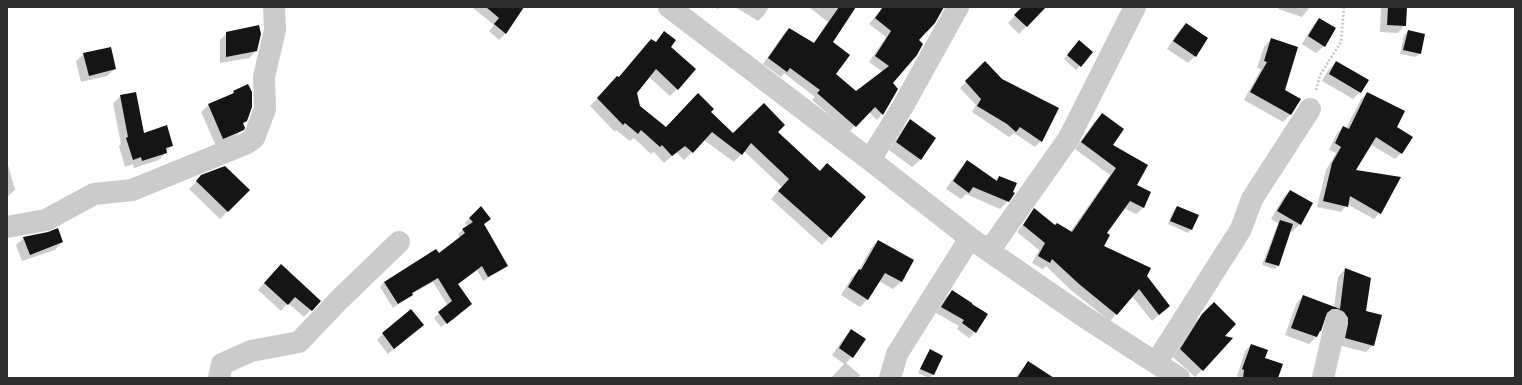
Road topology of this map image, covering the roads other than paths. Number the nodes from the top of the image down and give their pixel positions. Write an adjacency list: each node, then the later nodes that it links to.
1 (274, 7): 7 (street)
2 (669, 7): 6 (street)
3 (958, 7): 6 (street)
4 (1135, 7): 10 (street)
5 (1310, 109): 12 (street)
6 (870, 160): 8 (street)
7 (7, 227)
8 (970, 238): 10 (street); 14 (street)
9 (399, 242): 13 (street)
10 (989, 251): 12 (street)
11 (1336, 321): 16 (street)
12 (1156, 363): 15 (street)
13 (219, 378)
14 (890, 378)
15 (1179, 378)
16 (1323, 378)

